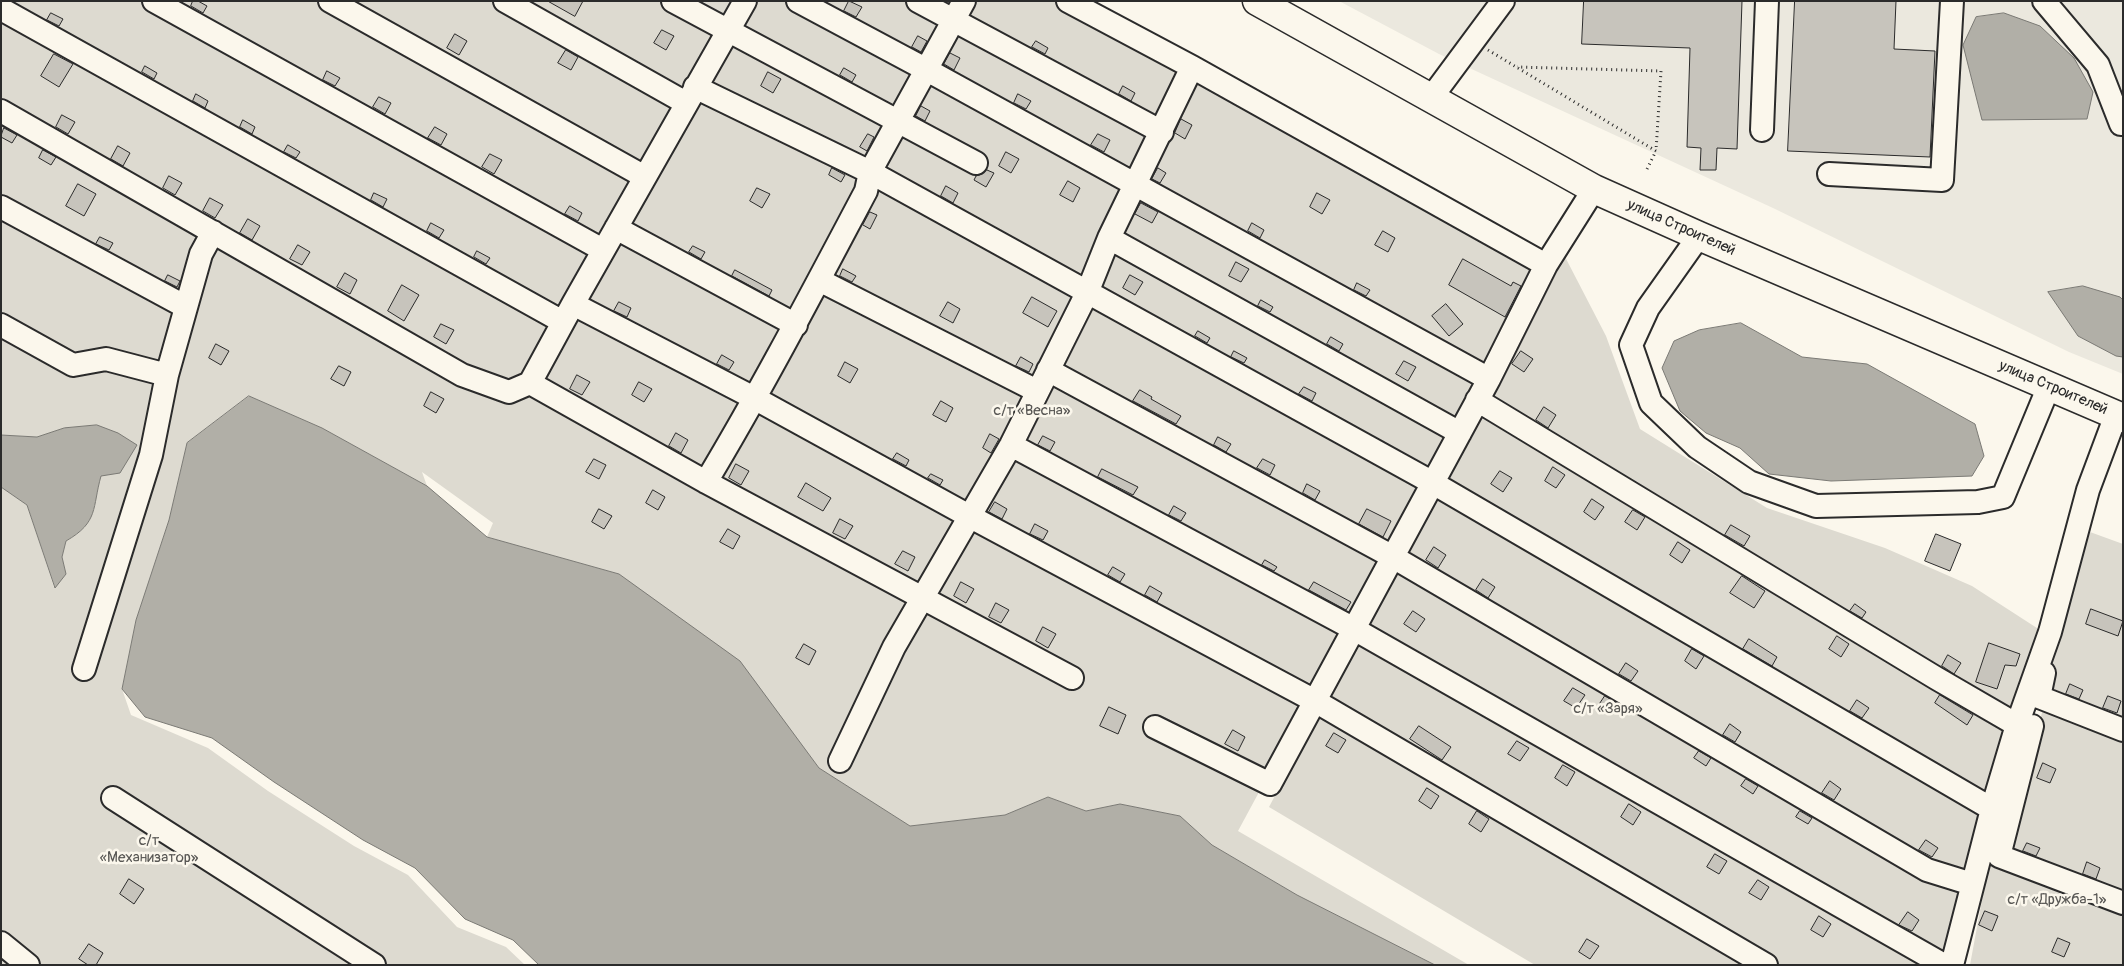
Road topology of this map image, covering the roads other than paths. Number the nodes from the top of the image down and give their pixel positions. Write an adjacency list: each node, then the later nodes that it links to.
1 (154, 1): 37 (lane)
2 (330, 1): 29 (lane)
3 (505, 1): 19 (lane)
4 (673, 1): 16 (lane)
5 (745, 1): 16 (lane)
6 (798, 1): 18 (lane)
7 (918, 1): 15 (lane)
8 (1068, 1): 17 (lane)
9 (1257, 1): 20 (main road, улица Строителей)
10 (1503, 1): 20 (lane)
11 (1767, 1): 24 (lane)
12 (1952, 1): 28 (lane)
13 (2044, 1): 23 (lane)
14 (1, 9): 42 (lane)
15 (959, 11): 18 (lane); 25 (lane)
16 (727, 31): 19 (lane); 22 (lane)
17 (1192, 67): 25 (lane); 38 (lane)
18 (928, 70): 22 (lane); 30 (lane)
19 (691, 95): 27 (lane); 29 (lane)
20 (1431, 98): 31 (main road, улица Строителей)
21 (1, 111): 34 (lane)
22 (898, 122): 26 (lane); 27 (lane)
23 (2123, 124)
24 (1762, 130)
25 (1162, 132): 30 (lane)
26 (976, 163)
27 (870, 172): 39 (lane); 40 (lane)
28 (1829, 174)
29 (645, 177): 33 (lane)
30 (1136, 184): 36 (lane); 47 (lane)
31 (1594, 189): 35 (main road, улица Строителей); 38 (lane)
32 (1, 206): 41 (lane)
33 (616, 228): 37 (lane); 44 (lane)
34 (213, 232): 41 (lane); 48 (lane)
35 (1698, 236): 49 (main road, улица Строителей); 49 (lane)
36 (1109, 238): 40 (lane); 54 (lane)
37 (604, 250): 42 (lane)
38 (1546, 265): 47 (lane)
39 (819, 280): 44 (lane); 50 (lane)
40 (1087, 293): 45 (lane); 57 (lane)
41 (186, 307): 46 (lane)
42 (568, 313): 48 (lane); 51 (lane)
43 (1, 325): 46 (lane)
44 (796, 325): 51 (lane)
45 (1048, 370): 50 (lane); 59 (lane)
46 (167, 375): 63 (lane)
47 (1489, 379): 52 (lane)
48 (530, 383): 56 (lane)
49 (2049, 386): 53 (main road, улица Строителей)
50 (1037, 391): 55 (lane)
51 (756, 399): 56 (lane); 58 (lane)
52 (1478, 400): 54 (lane); 67 (lane)
53 (2120, 416): 62 (lane)
54 (1460, 434): 57 (lane)
55 (1011, 445): 58 (lane); 61 (lane)
56 (706, 482): 60 (lane)
57 (1433, 482): 59 (lane); 72 (lane)
58 (969, 516): 60 (lane); 66 (lane)
59 (1393, 557): 61 (lane); 73 (lane)
60 (922, 598): 64 (lane); 70 (lane)
61 (1354, 629): 66 (lane); 79 (lane)
62 (2050, 632): 65 (lane); 67 (lane)
63 (84, 669)
64 (1072, 678)
65 (2039, 697): 69 (lane); 74 (lane)
66 (1315, 701): 68 (lane); 78 (lane)
67 (2018, 725): 72 (lane)
68 (1155, 727)
69 (2123, 730)
70 (840, 761)
71 (113, 798): 77 (lane)
72 (1992, 809): 73 (lane)
73 (1972, 884): 80 (lane)
74 (2123, 903)
75 (1, 942): 76 (lane)
76 (28, 965)
77 (374, 965)
78 (1766, 965)
79 (1944, 965)
80 (1952, 965)

